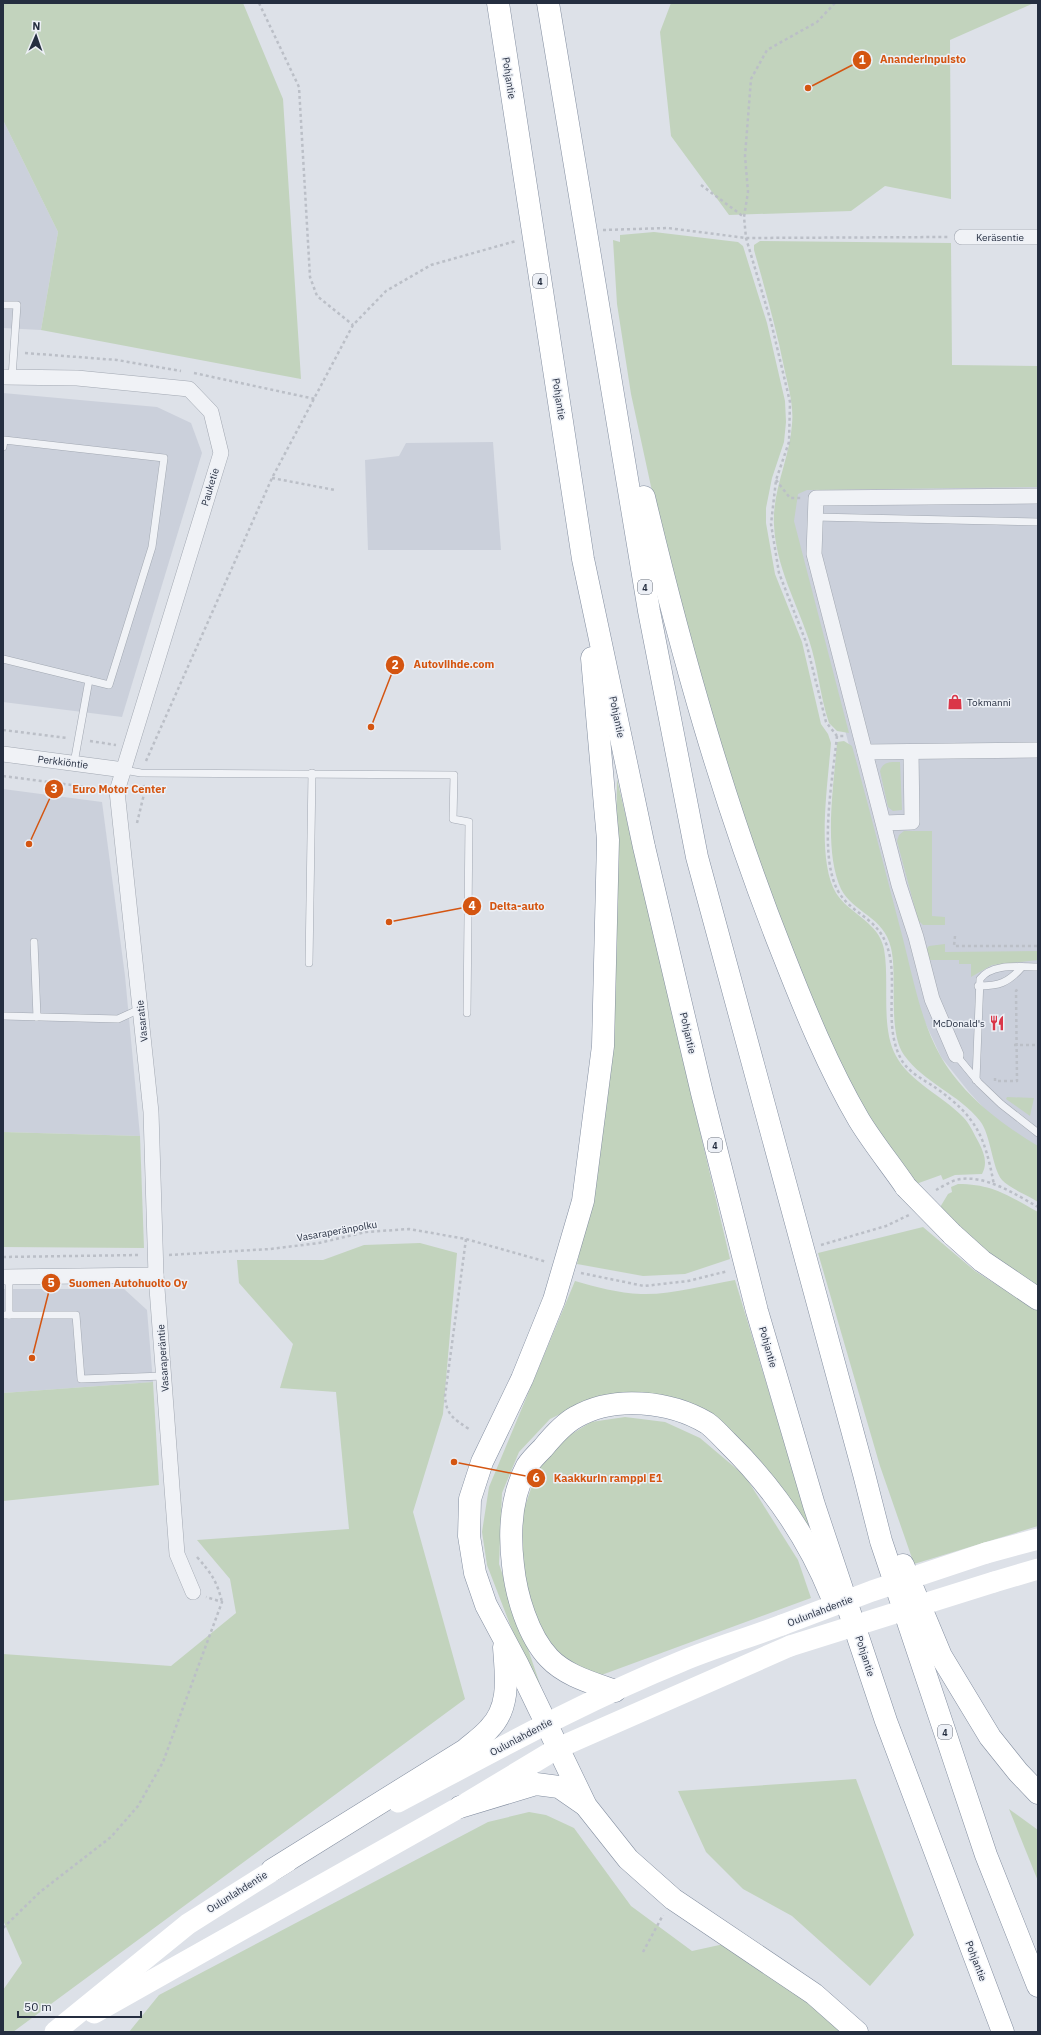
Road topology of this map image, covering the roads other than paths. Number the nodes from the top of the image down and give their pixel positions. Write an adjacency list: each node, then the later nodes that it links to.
1 (498, 3): 12 (highway, Pohjantie / 4)
2 (548, 3): 6 (highway, 4)
3 (962, 237): 4 (street, Keräsentie)
4 (1038, 237)
5 (3, 305): 7 (lane)
6 (600, 315): 37 (highway, bridge); 40 (highway, 4)
7 (7, 377): 20 (street, Pauketie)
8 (3, 447): 14 (lane)
9 (1038, 496): 10 (street)
10 (815, 517): 11 (lane); 16 (street)
11 (1038, 522)
12 (584, 559): 44 (highway); 46 (highway, Pohjantie / 4)
13 (3, 659): 14 (lane)
14 (89, 680): 19 (lane)
15 (1038, 750): 17 (street)
16 (865, 752): 17 (street); 22 (street)
17 (912, 752): 22 (street)
18 (3, 754): 19 (street, Perkkiöntie)
19 (74, 763): 20 (street, Perkkiöntie)
20 (124, 770): 21 (lane); 28 (street, Vasaratie)
21 (312, 774): 24 (lane); 29 (lane)
22 (884, 822): 32 (street)
23 (34, 942): 31 (lane)
24 (309, 963)
25 (1022, 967): 26 (lane); 27 (lane); 27 (lane)
26 (1037, 967)
27 (978, 986): 33 (lane)
28 (140, 1008): 31 (lane); 35 (street, Vasaratie)
29 (467, 1013)
30 (4, 1016): 31 (lane)
31 (38, 1017)
32 (956, 1055): 33 (lane)
33 (978, 1082): 34 (lane)
34 (1038, 1133)
35 (156, 1275): 36 (street); 39 (street, Vasaraperäntie)
36 (6, 1277): 38 (lane)
37 (1038, 1299)
38 (6, 1315): 39 (lane)
39 (164, 1376): 43 (street, Vasaraperäntie)
40 (864, 1474): 49 (highway); 53 (highway, 4)
41 (1038, 1539): 45 (main road, Oulunlahdentie, bridge)
42 (1038, 1569): 48 (main road, bridge)
43 (193, 1592)
44 (504, 1640): 47 (highway); 52 (highway)
45 (615, 1691): 46 (highway); 47 (main road, Oulunlahdentie)
46 (886, 1721): 57 (highway, Pohjantie / 4)
47 (545, 1724): 48 (highway); 52 (main road, Oulunlahdentie)
48 (558, 1748): 50 (highway); 51 (main road)
49 (1038, 1793)
50 (586, 1806): 51 (highway); 56 (highway)
51 (460, 1807): 55 (main road)
52 (272, 1870): 54 (main road, Oulunlahdentie)
53 (1038, 1986)
54 (55, 2032)
55 (61, 2032)
56 (856, 2032)
57 (1003, 2032)

